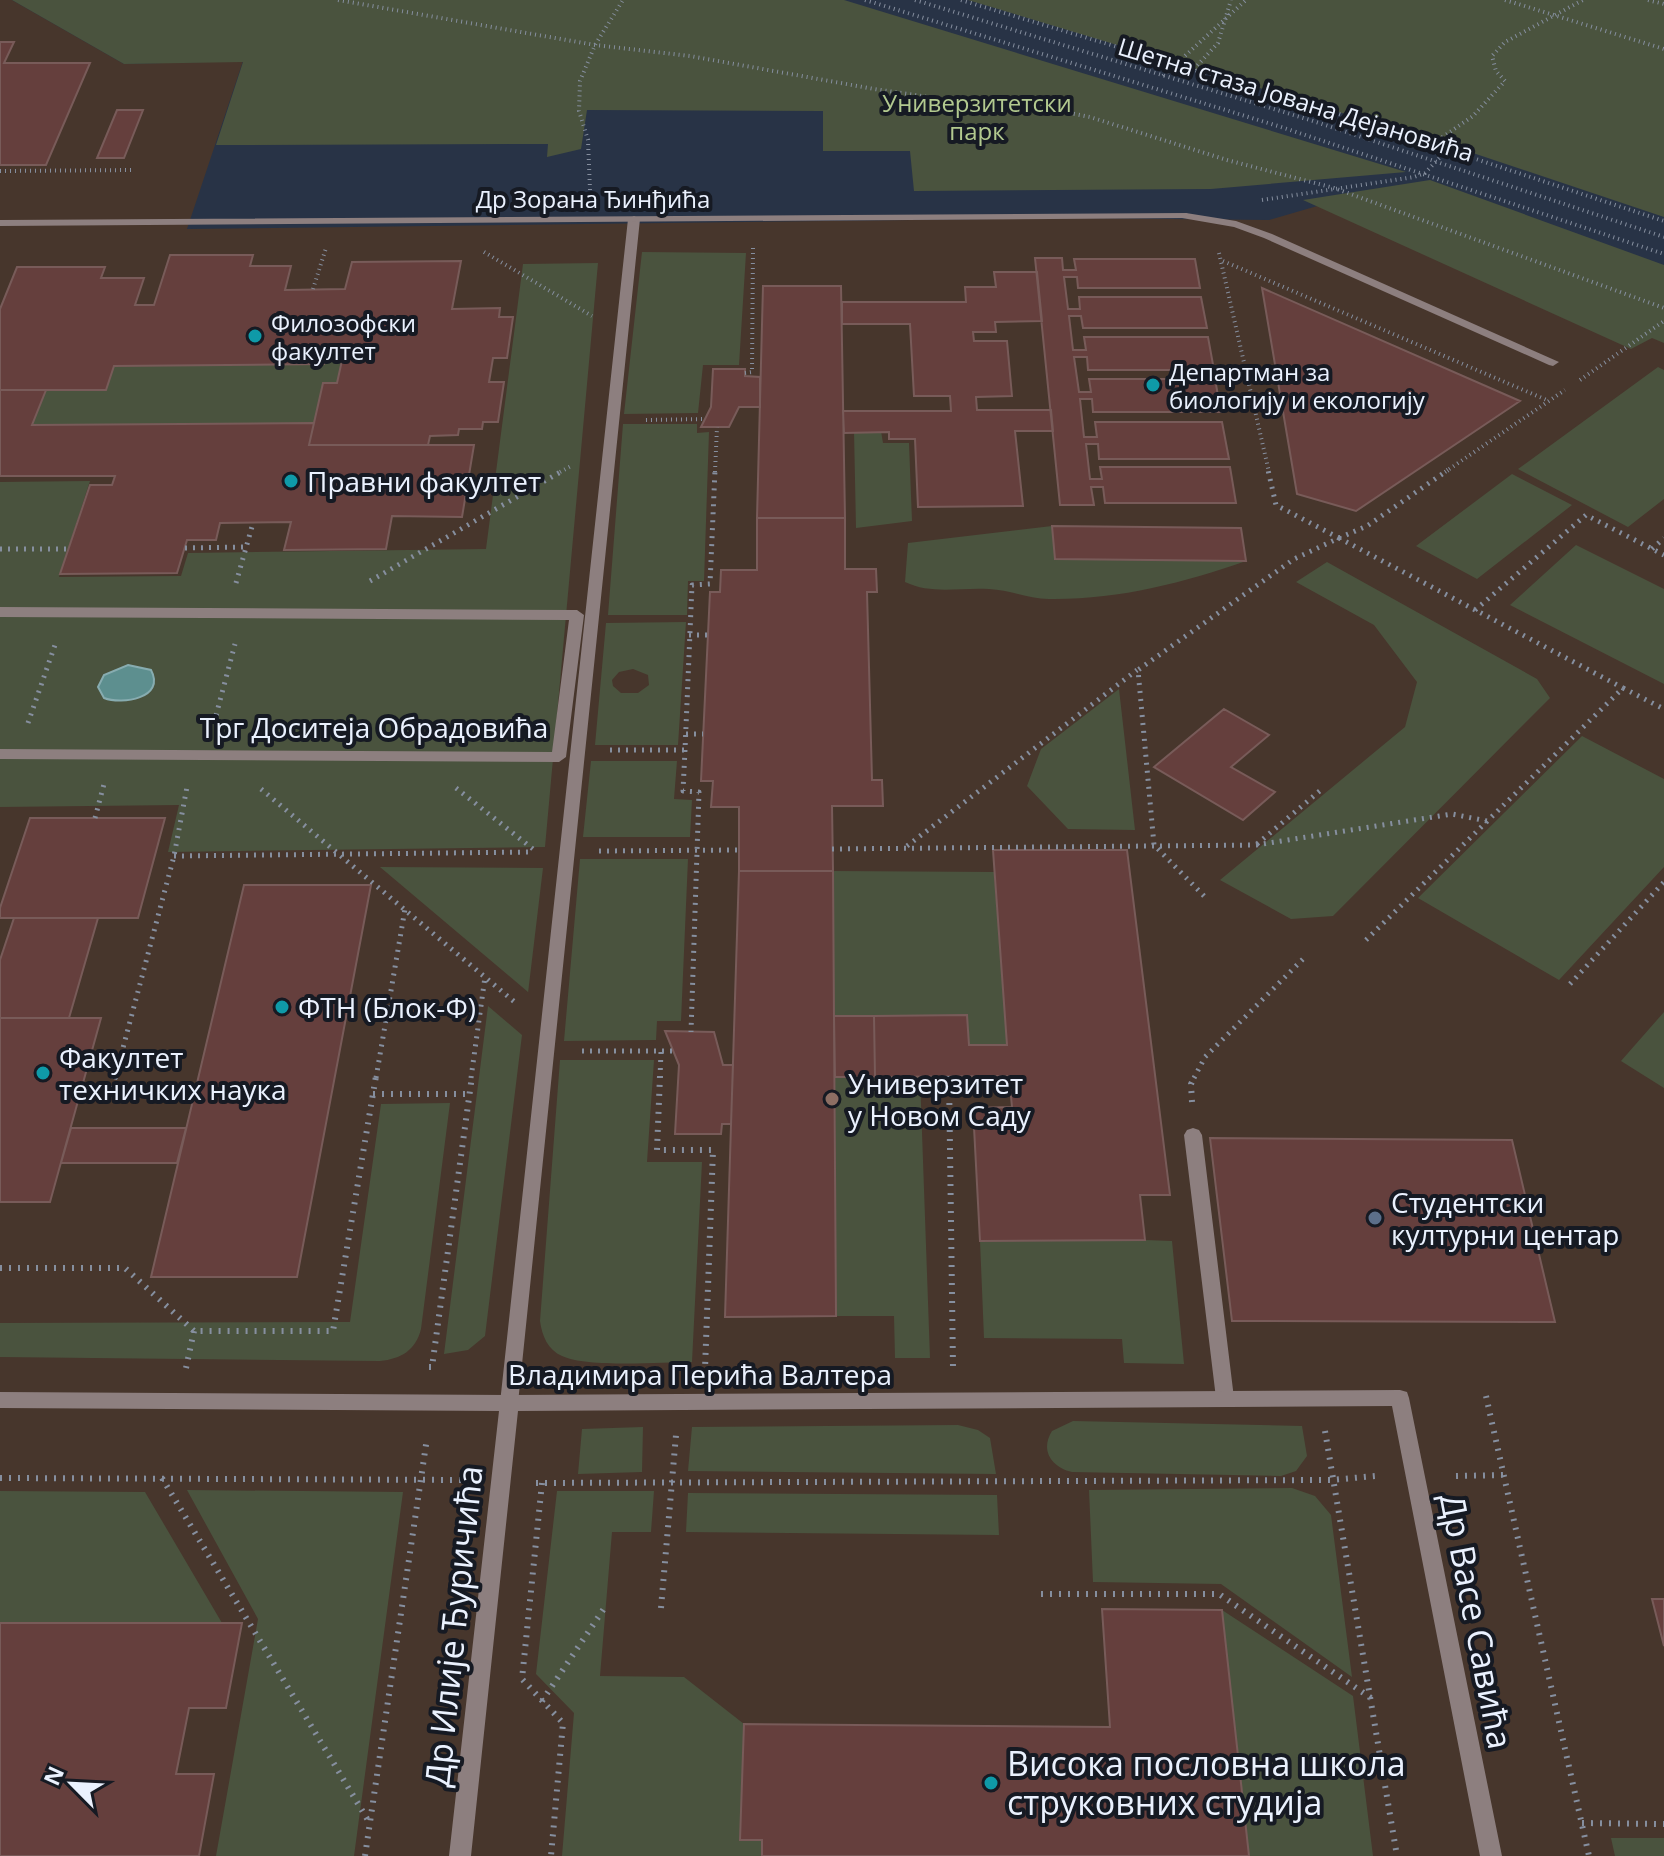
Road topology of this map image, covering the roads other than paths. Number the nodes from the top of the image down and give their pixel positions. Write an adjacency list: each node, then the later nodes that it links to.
1 (634, 219): 2 (street, Др Зорана Ђинђића); 3 (street, Др Зорана Ђинђића); 5 (street, Др Илије Ђуричића)
2 (0, 223)
3 (1553, 362)
4 (0, 612): 5 (street)
5 (584, 619): 6 (street, Др Илије Ђуричића)
6 (569, 749): 7 (street, Трг Доситеја Обрадовића); 12 (street, Др Илије Ђуричића)
7 (0, 754)
8 (1193, 1135): 9 (street)
9 (1225, 1398): 10 (street, Владимира Перића Валтера); 12 (street, Владимира Перића Валтера)
10 (1400, 1398): 14 (street, Др Васе Савића)
11 (0, 1400): 12 (street, Владимира Перића Валтера)
12 (509, 1403): 13 (street, Др Илије Ђуричића)
13 (460, 1856)
14 (1491, 1856)

